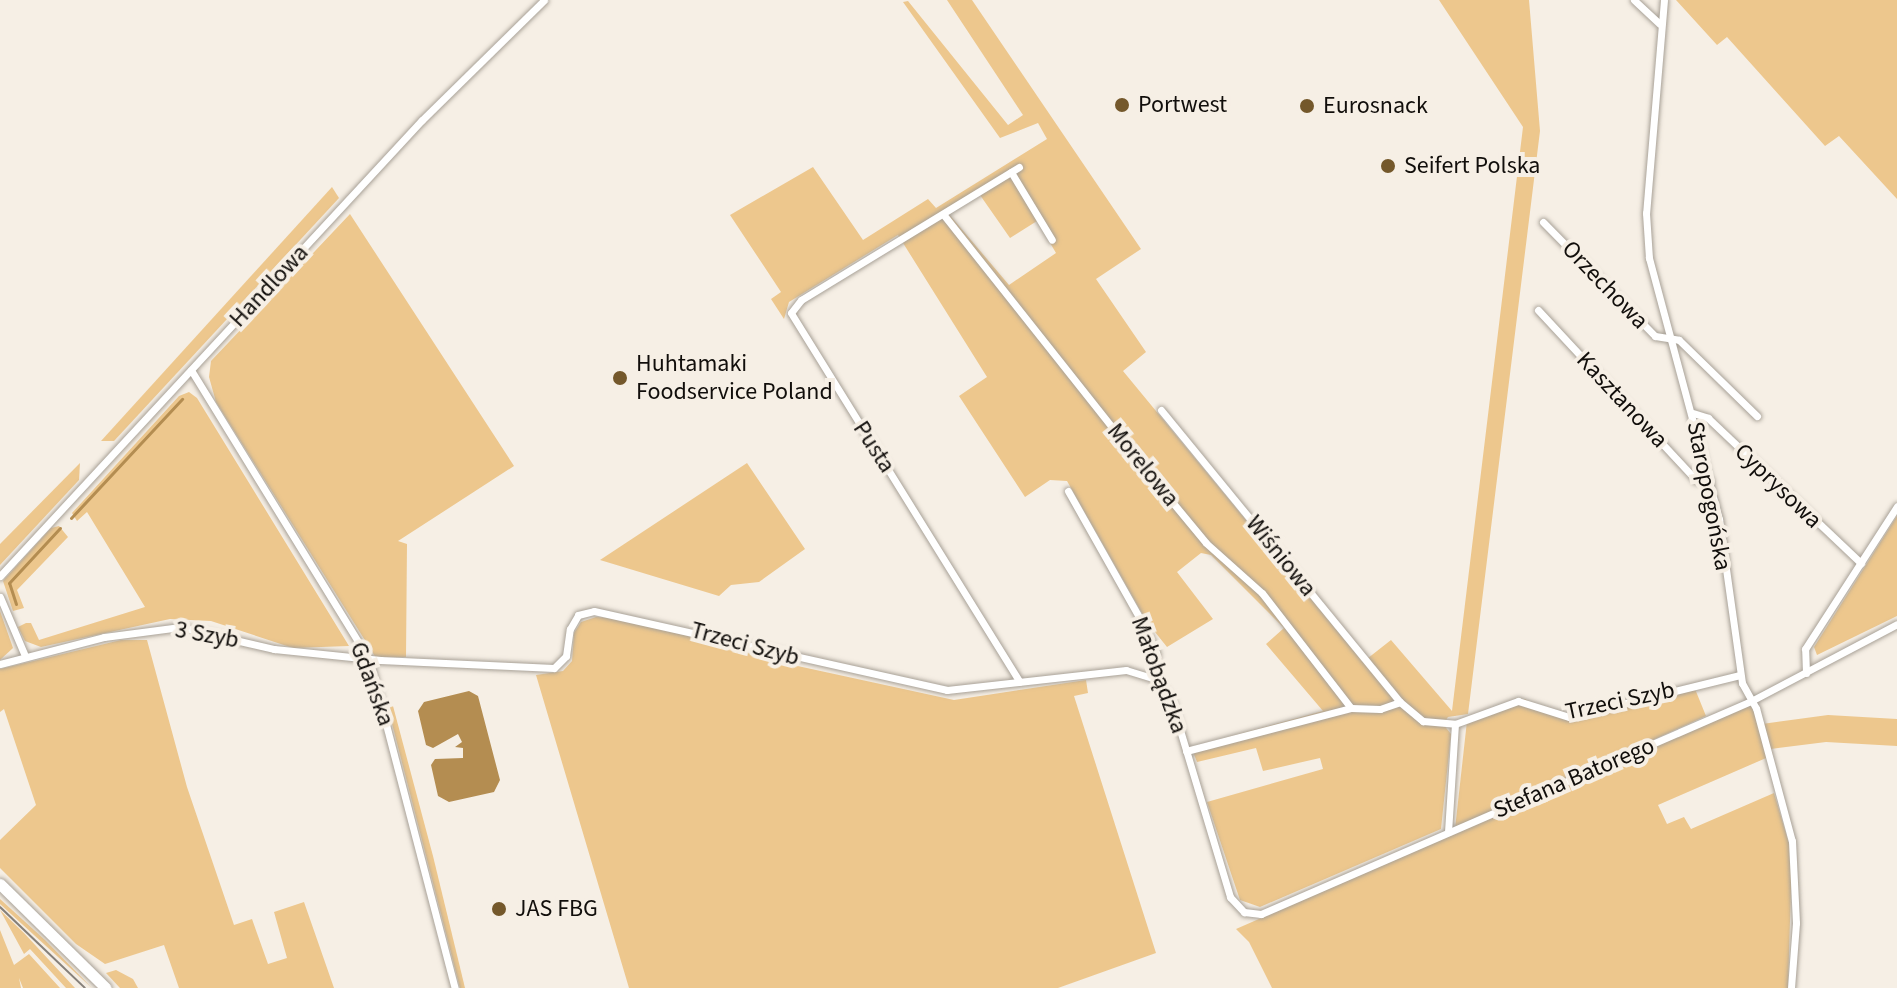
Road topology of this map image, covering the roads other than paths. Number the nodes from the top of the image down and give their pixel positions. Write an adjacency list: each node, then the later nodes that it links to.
1 (544, 0): 12 (street, Handlowa)
2 (1634, 0): 4 (street)
3 (1664, 0): 4 (street, Staropogońska)
4 (1660, 24): 11 (street, Staropogońska)
5 (1019, 167): 6 (street, Pusta)
6 (1011, 172): 7 (street, Pusta); 9 (street)
7 (943, 214): 29 (street, Pusta); 32 (street, Morelowa)
8 (1543, 222): 11 (street, Orzechowa)
9 (1052, 240)
10 (1538, 310): 16 (street, Kasztanowa)
11 (1672, 338): 14 (street, Staropogońska); 15 (street, Orzechowa)
12 (191, 370): 20 (street, Handlowa); 24 (street, Gdańska)
13 (1161, 410): 31 (street, Wiśniowa)
14 (1693, 413): 16 (street, Staropogońska); 19 (street, Cyprysowa)
15 (1757, 416)
16 (1710, 481): 27 (street, Staropogońska)
17 (1068, 491): 28 (street, Małobądzka)
18 (1897, 506): 19 (street)
19 (1861, 563): 26 (street)
20 (0, 576)
21 (0, 597): 23 (street)
22 (1897, 624): 26 (street, Stefana Batorego)
23 (25, 656): 24 (street, 3 Szyb); 25 (street, 3 Szyb)
24 (369, 659): 29 (street, Trzeci Szyb); 39 (street, Gdańska)
25 (0, 664)
26 (1806, 673): 30 (street, Stefana Batorego)
27 (1740, 675): 30 (street, Staropogońska); 33 (street, Trzeci Szyb)
28 (1155, 679): 29 (street, Trzeci Szyb); 34 (street, Małobądzka)
29 (1020, 682)
30 (1751, 701): 35 (street, Stefana Batorego); 40 (street, Staropogońska)
31 (1400, 702): 32 (street); 33 (street)
32 (1351, 708): 34 (street)
33 (1455, 724): 35 (street)
34 (1186, 751): 37 (street, Małobądzka)
35 (1448, 832): 37 (street, Stefana Batorego)
36 (0, 884): 38 (main road)
37 (1244, 912)
38 (106, 988)
39 (455, 988)
40 (1791, 988)

